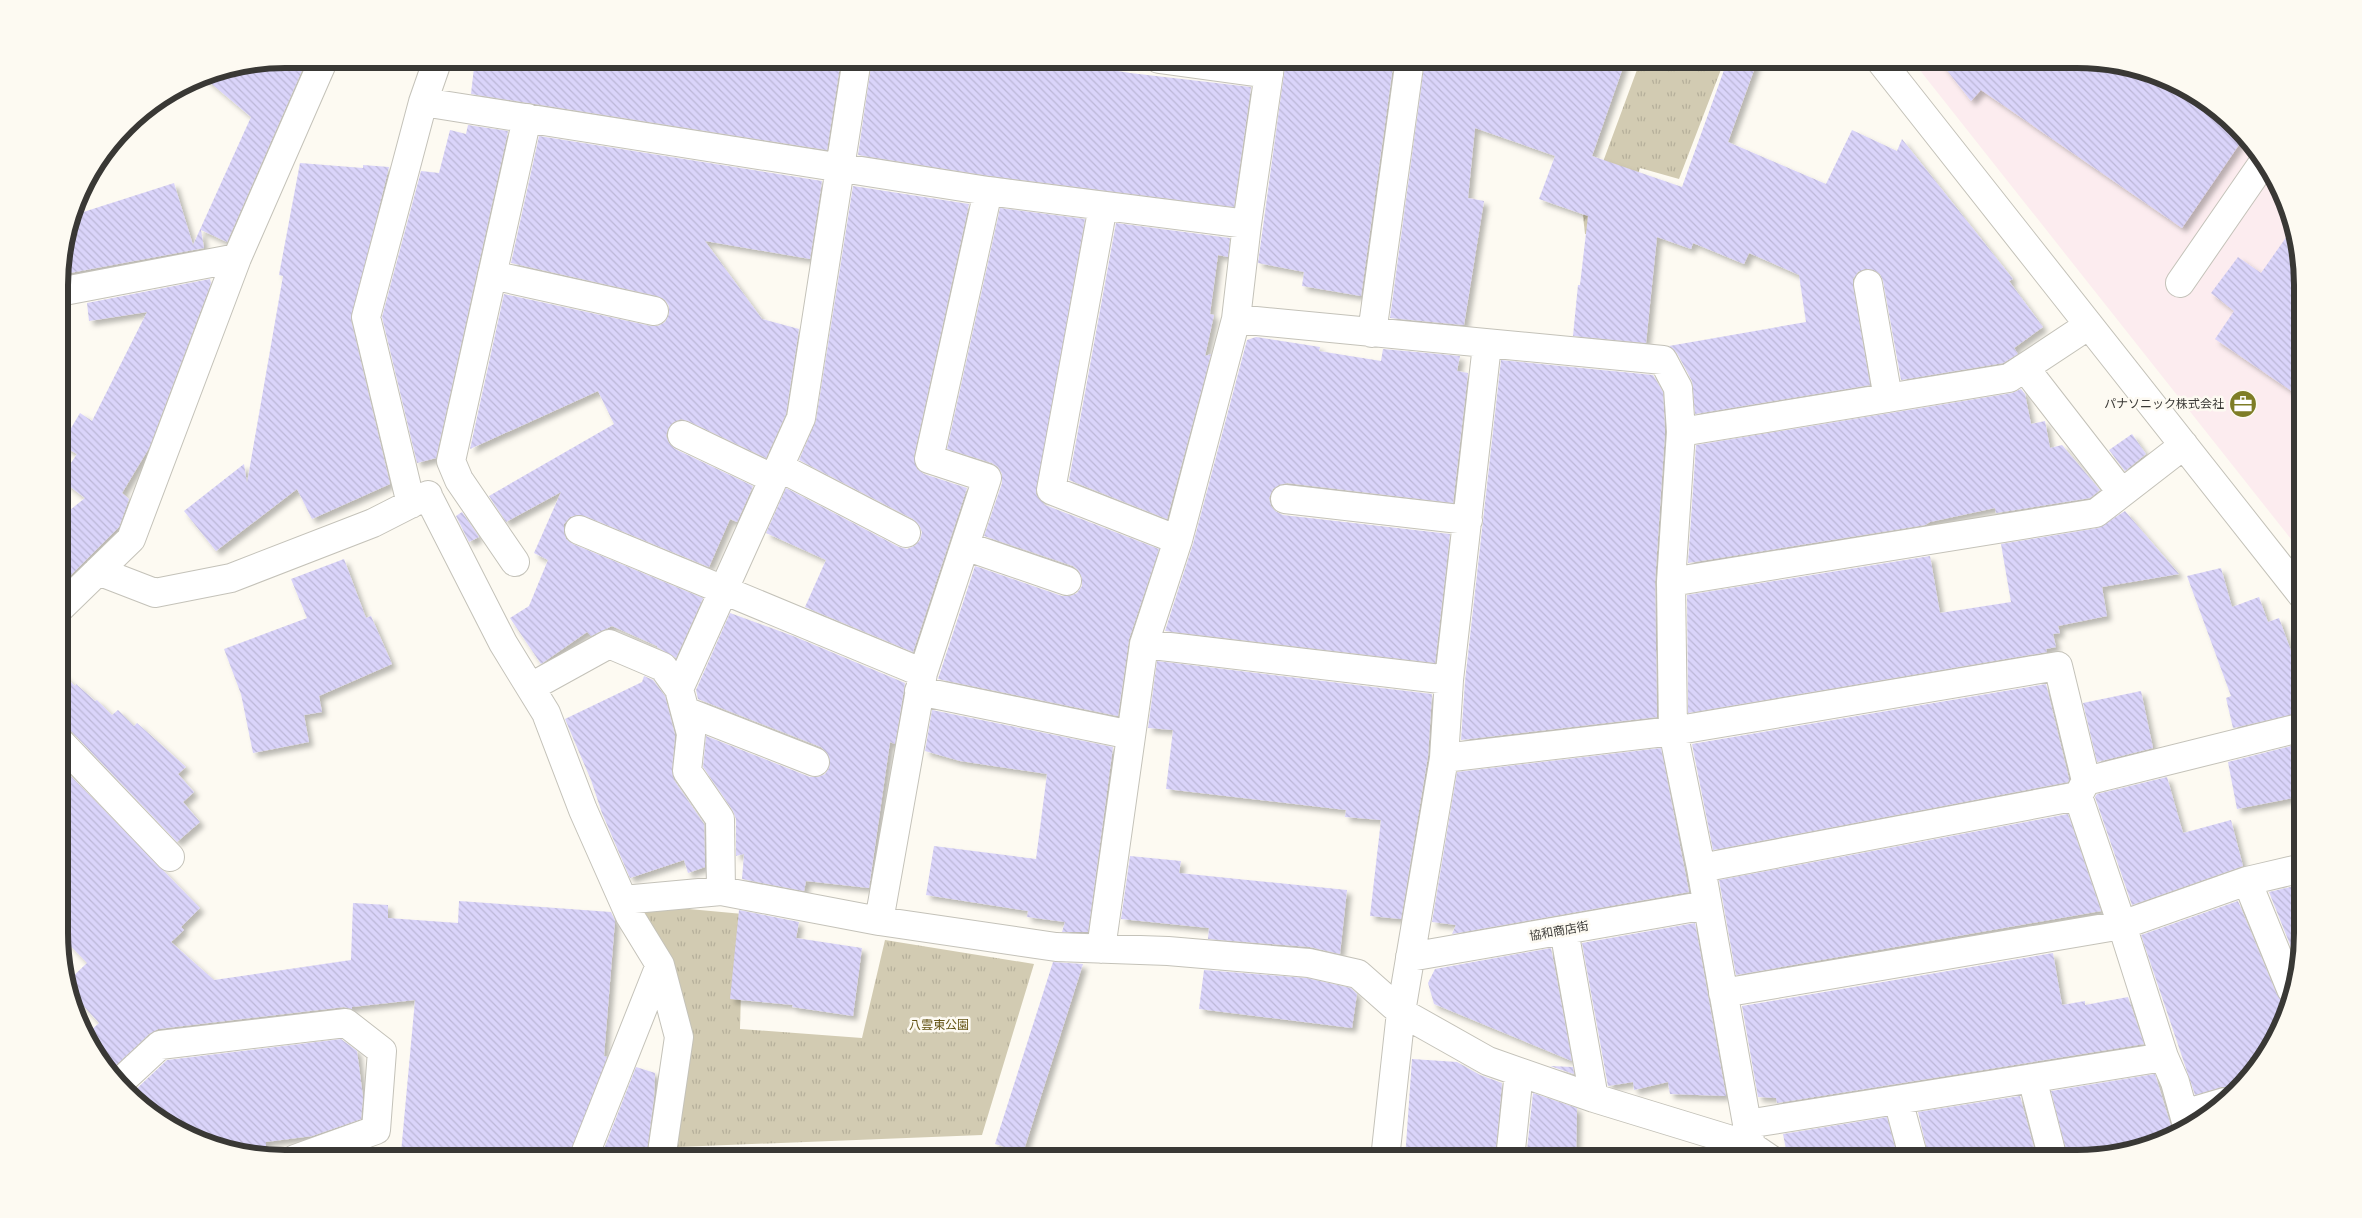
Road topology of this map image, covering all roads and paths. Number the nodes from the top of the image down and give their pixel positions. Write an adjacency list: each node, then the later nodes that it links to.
1 (320, 68): 14 (street)
2 (435, 68): 7 (street)
3 (856, 68): 9 (street)
4 (1270, 68): 13 (street)
5 (1409, 68): 22 (street)
6 (1886, 68): 21 (street)
7 (423, 102): 8 (street); 33 (street)
8 (527, 118): 9 (street); 15 (street)
9 (840, 168): 11 (street); 29 (street)
10 (2260, 168): 16 (street)
11 (988, 192): 12 (street); 38 (street)
12 (1103, 206): 13 (street); 37 (street)
13 (1248, 224): 20 (street)
14 (237, 258): 18 (street); 40 (street)
15 (492, 276): 19 (street); 30 (street)
16 (2180, 283)
17 (1868, 284): 25 (street)
18 (68, 290)
19 (654, 311)
20 (1236, 319): 22 (street); 37 (street)
21 (2089, 325): 24 (street); 28 (street)
22 (1372, 334): 23 (street)
23 (1487, 345): 26 (street); 34 (street)
24 (2025, 368): 25 (street); 31 (street)
25 (1888, 398): 26 (street)
26 (1681, 432): 42 (street)
27 (682, 435): 29 (street)
28 (2184, 445): 31 (street); 43 (street)
29 (776, 473): 36 (street); 44 (street)
30 (459, 480): 33 (street); 39 (street)
31 (2122, 493): 42 (street)
32 (1285, 499): 34 (street)
33 (419, 500): 40 (street); 49 (street)
34 (1468, 520): 47 (street)
35 (579, 530): 44 (street)
36 (906, 533)
37 (1178, 540): 46 (street)
38 (965, 546): 41 (street); 48 (street)
39 (515, 562)
40 (98, 571): 45 (street)
41 (1067, 581)
42 (1671, 582): 52 (street)
43 (2294, 585)
44 (723, 591): 48 (street); 50 (street)
45 (68, 600)
46 (1144, 644): 47 (street); 53 (street)
47 (1449, 680): 55 (street)
48 (921, 682): 53 (street); 65 (street)
49 (531, 687): 50 (street); 63 (street)
50 (682, 700): 56 (street); 62 (street)
51 (2294, 729): 57 (street)
52 (1673, 731): 55 (street); 57 (street); 59 (street)
53 (1131, 736): 68 (street)
54 (68, 750): 58 (street)
55 (1444, 758): 69 (street)
56 (815, 762)
57 (2082, 788): 59 (street); 66 (street)
58 (170, 857)
59 (1701, 868): 64 (street)
60 (2294, 870): 61 (street)
61 (2247, 881): 66 (street); 71 (street)
62 (721, 891): 63 (street); 65 (street)
63 (623, 900): 70 (street)
64 (1707, 905): 67 (street, 協和商店街); 72 (street)
65 (879, 921): 68 (street)
66 (2122, 925): 72 (street); 74 (street)
67 (1564, 930): 69 (street, 協和商店街); 78 (street)
68 (1101, 949): 73 (street)
69 (1410, 957): 73 (street)
70 (660, 965): 83 (street); 84 (street)
71 (2288, 984)
72 (1723, 993): 81 (street)
73 (1401, 1012): 75 (street); 85 (street)
74 (2164, 1057): 76 (street); 80 (street)
75 (1519, 1072): 78 (street); 86 (street)
76 (2032, 1078): 79 (street); 88 (street)
77 (123, 1079): 82 (street)
78 (1594, 1098): 81 (street)
79 (1898, 1100): 81 (street); 87 (street)
80 (2186, 1121)
81 (1756, 1143)
82 (320, 1150)
83 (587, 1150)
84 (662, 1150)
85 (1386, 1150)
86 (1511, 1150)
87 (1912, 1150)
88 (2051, 1150)

